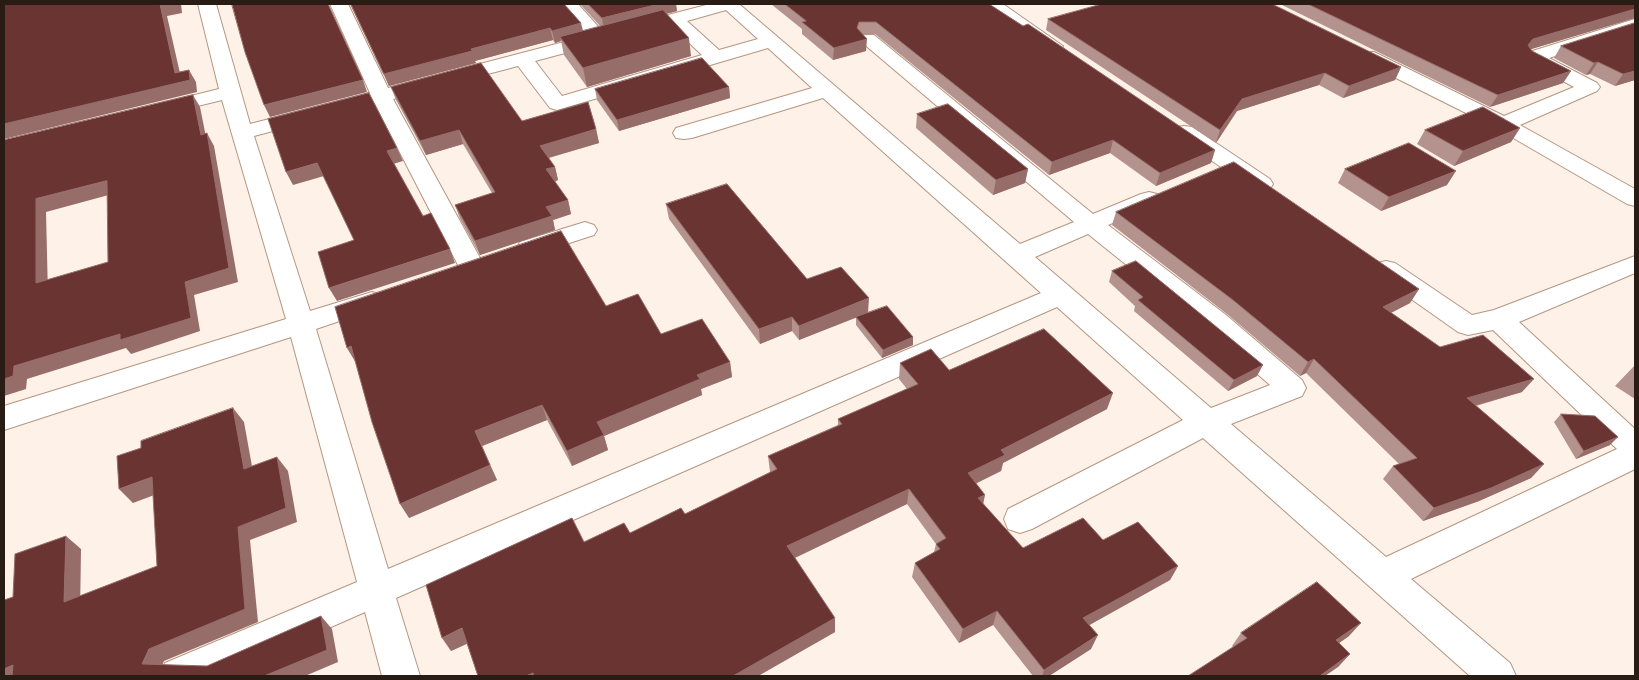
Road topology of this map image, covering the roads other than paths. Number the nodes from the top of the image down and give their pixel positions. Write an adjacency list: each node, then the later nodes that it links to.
1 (207, 4): 16 (street)
2 (339, 4): 17 (street)
3 (568, 4): 8 (street)
4 (729, 4): 6 (street); 10 (street)
5 (991, 4): 14 (street)
6 (674, 19): 8 (street); 13 (street)
7 (1635, 24): 20 (street)
8 (599, 39): 12 (street)
9 (867, 39): 28 (street)
10 (771, 41): 13 (street); 15 (street)
11 (1352, 48): 20 (street)
12 (522, 58): 13 (street); 17 (street)
13 (716, 58)
14 (1074, 59)
15 (827, 90): 22 (street); 30 (street)
16 (230, 92): 18 (street); 21 (street)
17 (381, 95): 21 (street); 32 (street)
18 (145, 113)
19 (1165, 120): 23 (street)
20 (1503, 124): 27 (street)
21 (242, 133): 38 (street)
22 (684, 133)
23 (1232, 164): 24 (street); 26 (street)
24 (1205, 175)
25 (1170, 190): 28 (street)
26 (1281, 197)
27 (1635, 200)
28 (1091, 224): 30 (street); 40 (street)
29 (585, 230): 32 (street)
30 (1015, 256): 36 (street)
31 (1370, 258): 37 (street)
32 (491, 261): 34 (street)
33 (1635, 264): 37 (street)
34 (445, 276)
35 (391, 294): 38 (street)
36 (1060, 296): 40 (street); 45 (street)
37 (1499, 319): 41 (street)
38 (301, 325): 39 (street); 45 (street)
39 (4, 418)
40 (1206, 422): 43 (street); 44 (street)
41 (1635, 447)
42 (1635, 455): 44 (street)
43 (1020, 519)
44 (1382, 576): 48 (street)
45 (376, 591): 46 (street); 47 (street)
46 (178, 676)
47 (401, 676)
48 (1497, 676)

